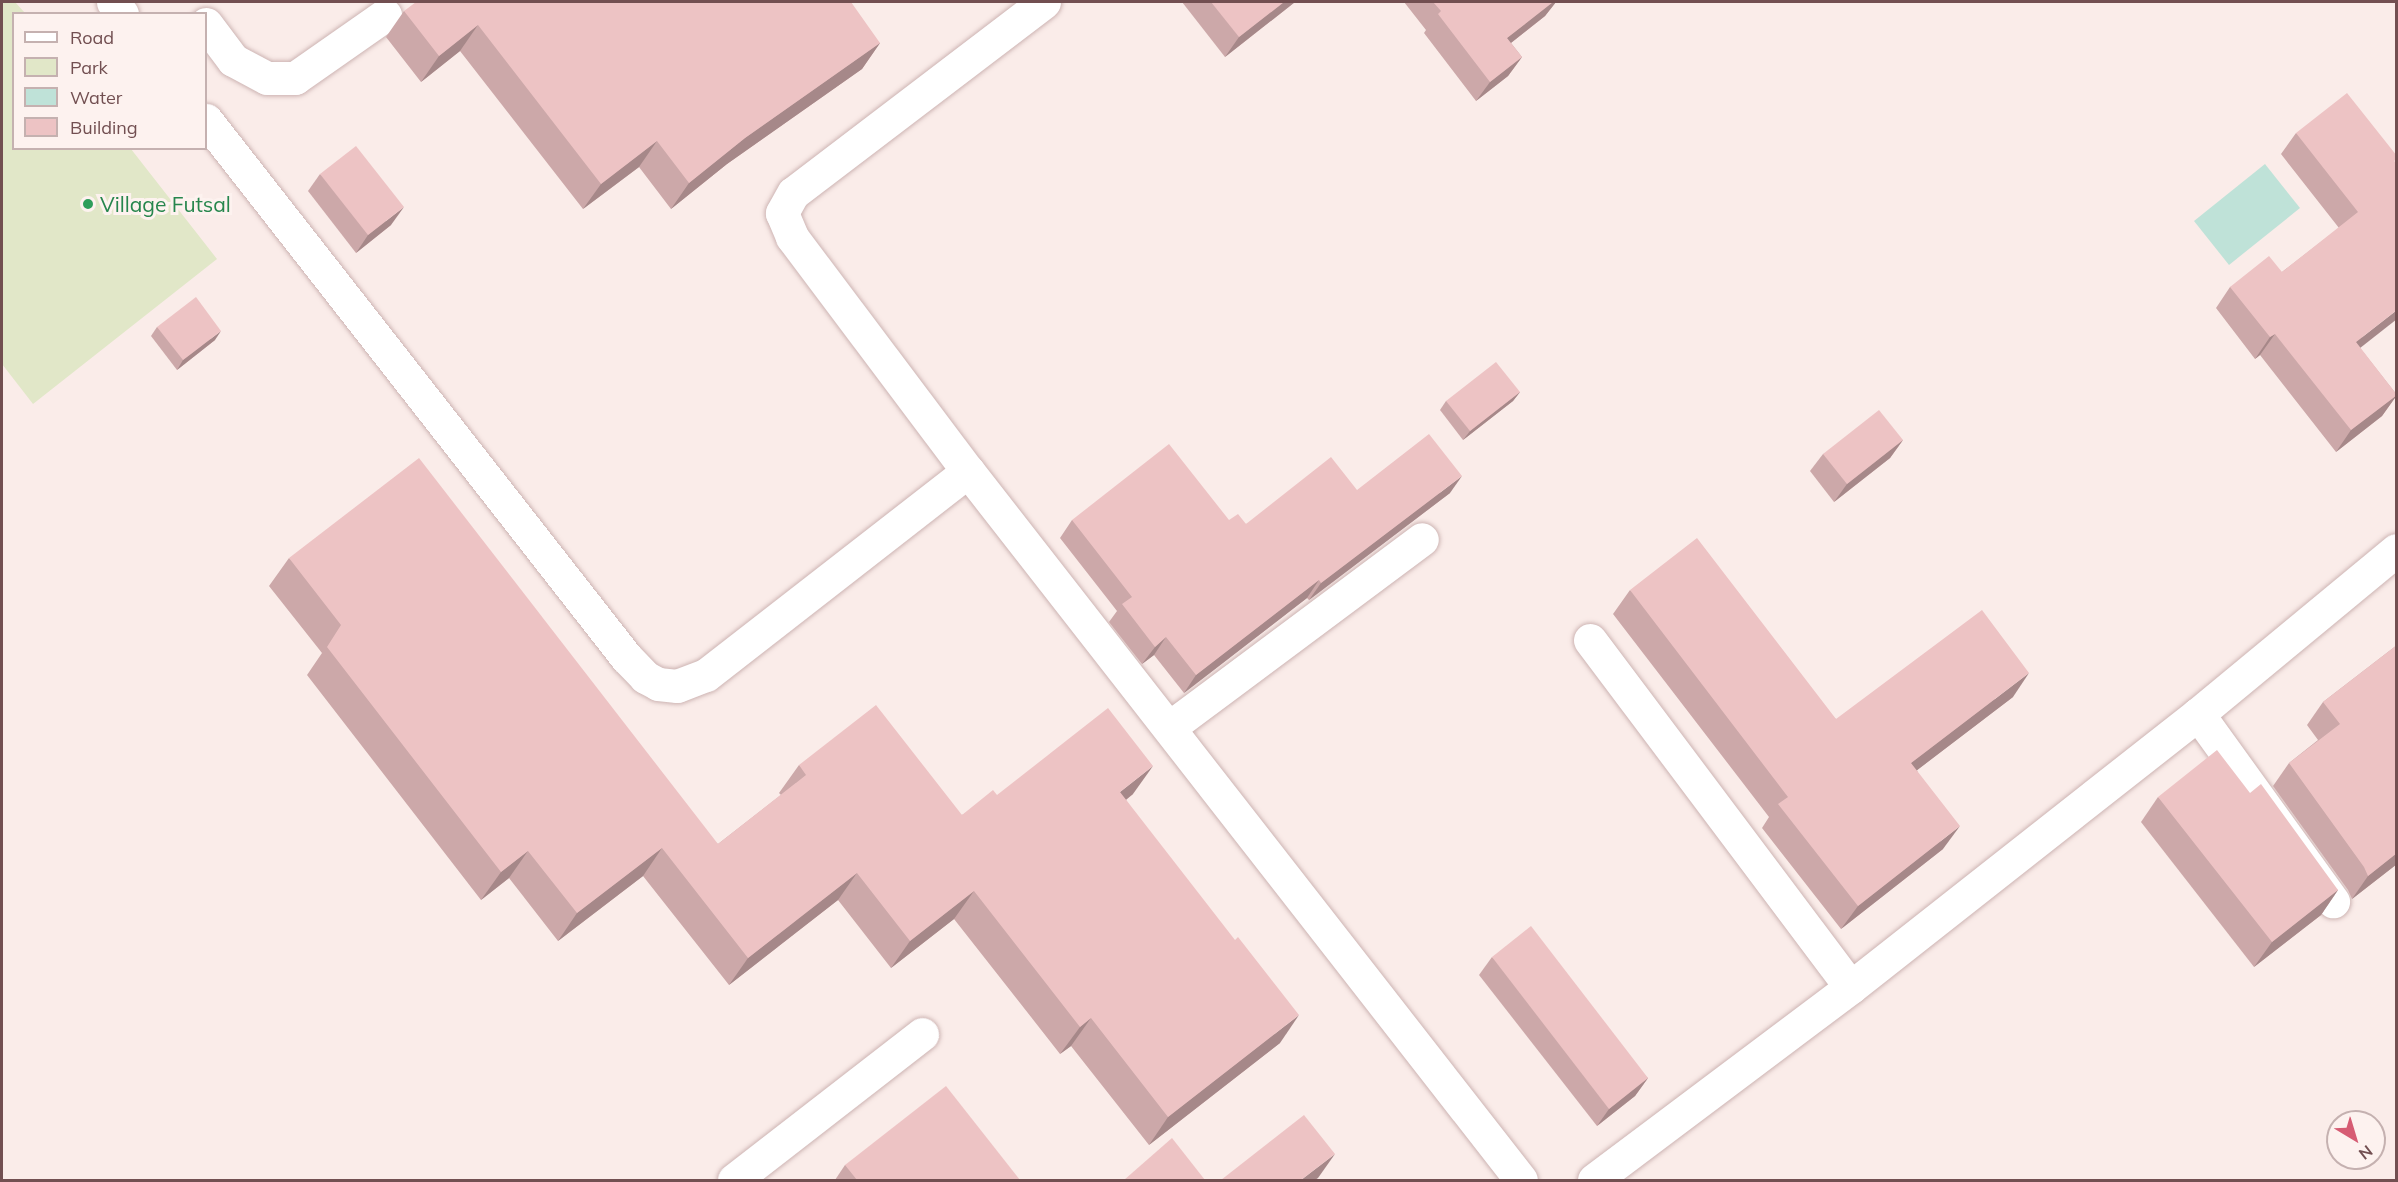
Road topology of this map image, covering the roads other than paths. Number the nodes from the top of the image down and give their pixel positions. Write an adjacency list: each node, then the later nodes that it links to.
1 (1044, 2): 5 (street)
2 (385, 15): 3 (street)
3 (207, 25)
4 (207, 121): 5 (street)
5 (968, 471): 10 (street)
6 (1422, 539): 10 (street)
7 (2397, 550): 9 (street)
8 (1590, 640): 12 (street)
9 (2198, 714): 11 (street); 12 (street)
10 (1170, 728): 15 (street)
11 (2333, 901)
12 (1851, 987): 16 (street)
13 (922, 1034): 14 (street)
14 (734, 1180)
15 (1521, 1180)
16 (1594, 1180)

